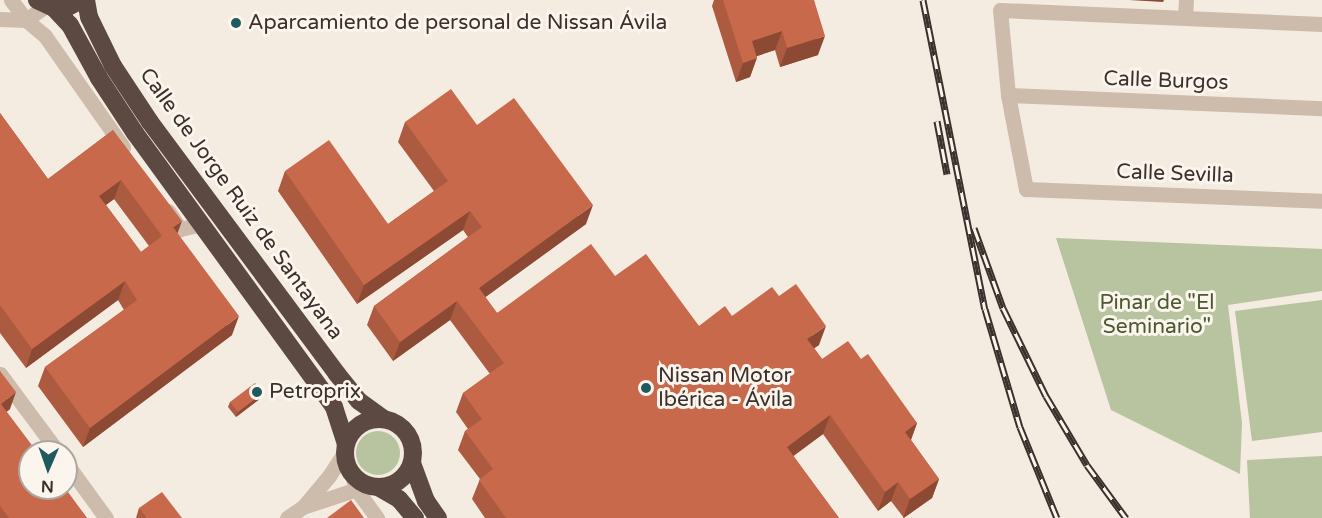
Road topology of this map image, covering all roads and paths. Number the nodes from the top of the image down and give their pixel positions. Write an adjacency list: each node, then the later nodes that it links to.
1 (10, 0): 6 (street); 9 (street)
2 (81, 0): 5 (highway)
3 (86, 0): 18 (highway, Calle de Jorge Ruiz de Santayana)
4 (1186, 0): 7 (street)
5 (45, 5): 9 (street); 16 (highway, Calle de Jorge Ruiz de Santayana)
6 (0, 13)
7 (1185, 18): 10 (street); 11 (street)
8 (0, 19): 9 (street)
9 (26, 20): 13 (street)
10 (1322, 24)
11 (1008, 95): 12 (street, Calle Burgos); 15 (street, Calle Sevilla)
12 (1322, 108)
13 (133, 161)
14 (160, 200): 16 (street, Calle de Jorge Ruiz de Santayana)
15 (1322, 201)
16 (202, 224): 20 (highway, Calle de Jorge Ruiz de Santayana)
17 (0, 374): 19 (street)
18 (382, 418): 20 (highway); 21 (highway, Calle de Jorge Ruiz de Santayana)
19 (49, 440)
20 (345, 447): 23 (highway, Calle de Jorge Ruiz de Santayana); 24 (street)
21 (412, 463): 23 (highway); 29 (highway, Calle de Jorge Ruiz de Santayana)
22 (78, 480): 25 (street)
23 (363, 483): 24 (street); 27 (street, Calle de Jorge Ruiz de Santayana); 28 (highway)
24 (303, 507): 26 (street)
25 (106, 518)
26 (287, 518)
27 (377, 518)
28 (415, 518)
29 (438, 518)

